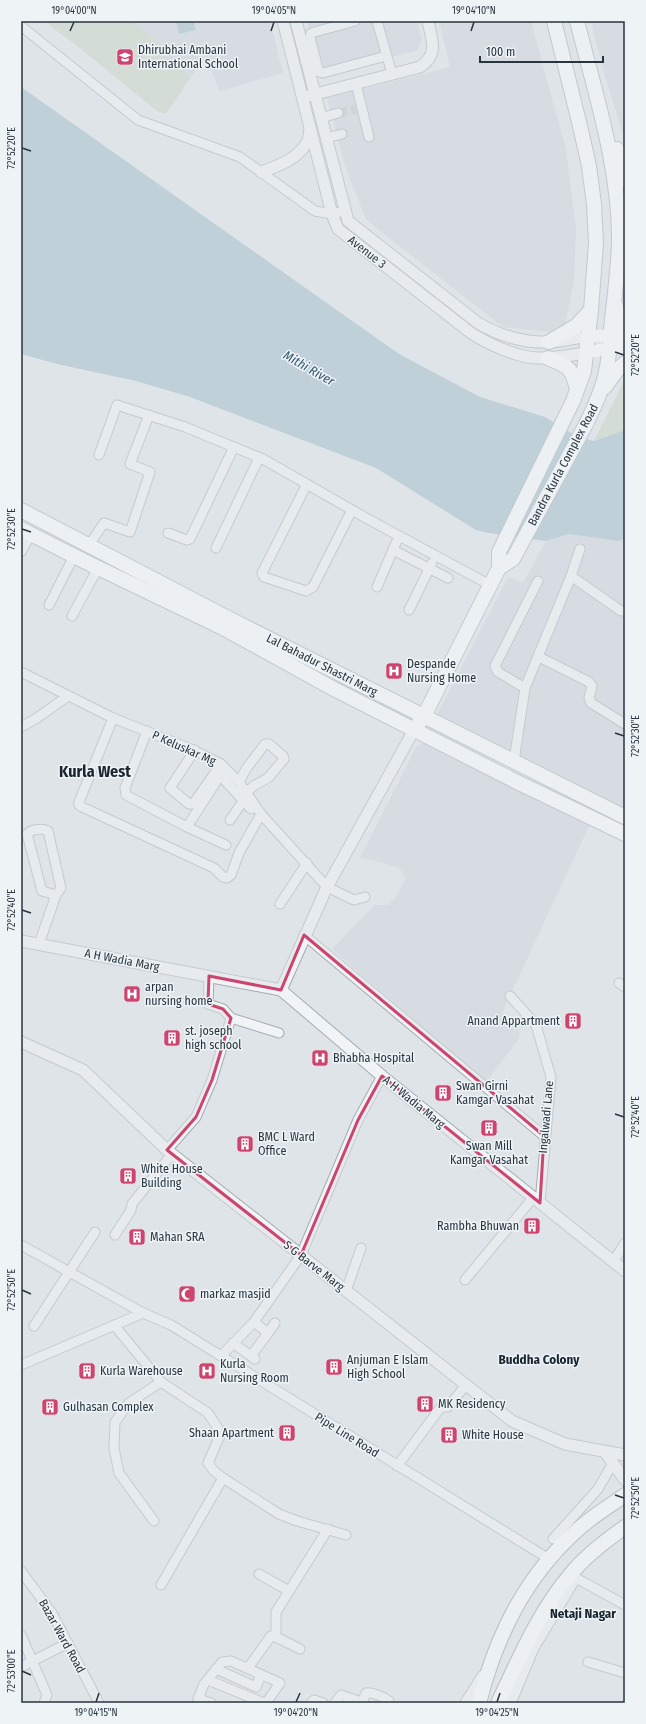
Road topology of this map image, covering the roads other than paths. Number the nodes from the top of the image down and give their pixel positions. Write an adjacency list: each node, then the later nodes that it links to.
1 (283, 21): 15 (street, Avenue 3)
2 (296, 21): 10 (street, Avenue 3)
3 (355, 21): 10 (street)
4 (378, 21): 11 (street)
5 (428, 21): 12 (street)
6 (554, 21): 27 (main road, Bandra Kurla Complex Road)
7 (577, 21): 26 (main road, Bandra Kurla Complex Road)
8 (583, 21): 23 (main road)
9 (21, 26): 22 (street)
10 (306, 41): 11 (street); 14 (street, Avenue 3)
11 (386, 56): 12 (street)
12 (392, 74): 13 (street)
13 (356, 84): 14 (street); 20 (street)
14 (315, 94): 15 (street); 17 (street, Avenue 3)
15 (303, 98): 18 (street, Avenue 3)
16 (338, 113): 17 (street)
17 (322, 118): 21 (street, Avenue 3)
18 (311, 128): 22 (street); 25 (street, Avenue 3)
19 (342, 134): 21 (street)
20 (369, 137)
21 (326, 138): 24 (street, Avenue 3)
22 (261, 172): 25 (street)
23 (625, 181)
24 (344, 211): 25 (street); 31 (street, Avenue 3)
25 (332, 214): 35 (street, Avenue 3)
26 (615, 294): 28 (main road); 32 (main road, Bandra Kurla Complex Road)
27 (591, 310): 29 (main road, Bandra Kurla Complex Road); 31 (main road)
28 (625, 328)
29 (588, 336): 31 (street, Avenue 3); 32 (main road); 34 (main road, Bandra Kurla Complex Road)
30 (625, 336): 32 (main road)
31 (549, 342)
32 (609, 342): 33 (main road); 34 (main road); 38 (main road, Bandra Kurla Complex Road)
33 (625, 348)
34 (586, 353): 35 (street, Avenue 3); 37 (main road, Bandra Kurla Complex Road)
35 (548, 358): 37 (main road)
36 (625, 363): 38 (main road)
37 (577, 390): 58 (main road, Bandra Kurla Complex Road)
38 (598, 397): 58 (main road, Bandra Kurla Complex Road)
39 (149, 415): 40 (street); 41 (street); 49 (street)
40 (234, 447): 42 (street); 47 (street)
41 (100, 455)
42 (259, 458): 43 (street); 50 (street)
43 (307, 484): 45 (street); 45 (street)
44 (21, 510): 49 (main road, Lal Bahadur Shastri Marg)
45 (352, 510): 48 (street)
46 (26, 532): 53 (street); 54 (main road, Lal Bahadur Shastri Marg)
47 (168, 533)
48 (399, 536): 52 (street); 55 (street)
49 (91, 546): 56 (main road); 68 (main road, Lal Bahadur Shastri Marg)
50 (216, 548)
51 (580, 549): 59 (street)
52 (393, 550): 57 (street); 63 (street)
53 (21, 552)
54 (74, 556): 56 (main road, Lal Bahadur Shastri Marg); 64 (street)
55 (435, 556): 57 (street); 62 (street)
56 (93, 566): 67 (street); 68 (main road, Lal Bahadur Shastri Marg)
57 (429, 568): 60 (street); 65 (street)
58 (499, 568): 62 (main road, Bandra Kurla Complex Road)
59 (571, 576): 66 (street); 69 (street)
60 (448, 578)
61 (538, 581): 72 (street)
62 (490, 585): 75 (main road, Bandra Kurla Complex Road)
63 (377, 587)
64 (49, 605)
65 (409, 610)
66 (625, 611)
67 (72, 616)
68 (226, 623): 71 (main road, Lal Bahadur Shastri Marg); 73 (main road, Lal Bahadur Shastri Marg)
69 (539, 657): 72 (street); 77 (street)
70 (21, 672): 74 (street, P Keluskar Mg)
71 (342, 674): 73 (main road); 75 (main road, Lal Bahadur Shastri Marg)
72 (525, 688): 82 (street)
73 (334, 689): 79 (main road, Lal Bahadur Shastri Marg)
74 (68, 696): 76 (street, P Keluskar Mg); 78 (street)
75 (424, 716): 79 (main road, Bandra Kurla Complex Road); 82 (main road, Lal Bahadur Shastri Marg)
76 (113, 718): 80 (street, P Keluskar Mg); 89 (street)
77 (625, 724)
78 (21, 726)
79 (414, 730): 93 (main road, Lal Bahadur Shastri Marg); 96 (street)
80 (147, 731): 81 (street, P Keluskar Mg); 92 (street)
81 (193, 750): 83 (street, P Keluskar Mg); 83 (street); 86 (street)
82 (514, 761): 90 (main road, Lal Bahadur Shastri Marg)
83 (224, 766): 84 (street); 85 (street, P Keluskar Mg)
84 (220, 775): 87 (street); 92 (street)
85 (239, 782): 87 (street, P Keluskar Mg); 87 (street)
86 (167, 785)
87 (246, 796): 88 (street); 89 (street, P Keluskar Mg); 91 (street)
88 (251, 809)
89 (261, 814): 95 (street, P Keluskar Mg)
90 (625, 817)
91 (230, 820)
92 (187, 828): 94 (street)
93 (625, 834)
94 (226, 845)
95 (307, 863): 96 (street, P Keluskar Mg); 99 (street)
96 (327, 887): 98 (street); 100 (street)
97 (56, 895): 97 (street); 102 (street)
98 (365, 897)
99 (280, 904)
100 (304, 935): 104 (street); 110 (street)
101 (21, 941): 102 (street, A H Wadia Marg)
102 (39, 944): 103 (street, A H Wadia Marg)
103 (209, 976): 104 (street, A H Wadia Marg); 106 (street)
104 (281, 990): 109 (street, A H Wadia Marg)
105 (510, 996): 110 (street, Ingalwadi Lane)
106 (231, 1018): 107 (street); 111 (street)
107 (279, 1033)
108 (21, 1042): 111 (street, S G Barve Marg)
109 (382, 1076): 112 (street, A H Wadia Marg); 118 (street)
110 (544, 1136): 112 (street, Ingalwadi Lane)
111 (170, 1152): 114 (street); 118 (street, S G Barve Marg)
112 (537, 1200): 119 (street, A H Wadia Marg); 122 (street)
113 (95, 1232): 121 (street)
114 (115, 1236)
115 (625, 1243): 119 (street)
116 (21, 1245): 121 (street, Pipe Line Road)
117 (361, 1248): 123 (street)
118 (301, 1256): 123 (street, S G Barve Marg); 125 (street)
119 (613, 1262): 120 (street, A H Wadia Marg)
120 (625, 1271)
121 (70, 1273): 124 (street, Pipe Line Road); 128 (street)
122 (465, 1280)
123 (346, 1291): 134 (street, S G Barve Marg)
124 (143, 1313): 127 (street); 131 (street, Pipe Line Road)
125 (254, 1322): 129 (street); 130 (street)
126 (275, 1324): 129 (street)
127 (114, 1325): 132 (street); 133 (street)
128 (34, 1326)
129 (268, 1333): 130 (street)
130 (233, 1343): 131 (street)
131 (220, 1356): 138 (street, Pipe Line Road)
132 (21, 1365)
133 (161, 1382): 139 (street); 142 (street)
134 (466, 1385): 135 (street, S G Barve Marg); 138 (street)
135 (606, 1452): 136 (street, S G Barve Marg); 137 (street)
136 (625, 1456)
137 (613, 1462): 140 (street); 146 (street)
138 (397, 1466): 147 (street, Pipe Line Road)
139 (223, 1478): 144 (street); 152 (street)
140 (625, 1480)
141 (625, 1495): 147 (main road)
142 (154, 1521)
143 (625, 1527): 150 (main road)
144 (328, 1529): 145 (street); 153 (street)
145 (346, 1535)
146 (553, 1539)
147 (549, 1559): 163 (main road)
148 (21, 1571): 151 (street, Bazar Ward Road)
149 (259, 1574): 153 (street)
150 (573, 1576): 154 (street); 179 (main road); 180 (street)
151 (25, 1581): 157 (street, Bazar Ward Road)
152 (161, 1585)
153 (289, 1591): 156 (street)
154 (625, 1605)
155 (21, 1635): 159 (street)
156 (276, 1637): 158 (street); 162 (street)
157 (68, 1643): 159 (street); 169 (street, Bazar Ward Road)
158 (300, 1649)
159 (32, 1661): 161 (street); 168 (street)
160 (588, 1662): 165 (street)
161 (21, 1667)
162 (248, 1668): 164 (street); 166 (street)
163 (488, 1668): 177 (street); 178 (main road)
164 (216, 1669): 166 (street); 167 (street)
165 (625, 1673)
166 (261, 1675): 171 (street)
167 (208, 1680): 170 (street); 171 (street)
168 (44, 1703)
169 (98, 1703)
170 (211, 1703)
171 (265, 1703)
172 (311, 1703): 173 (street)
173 (323, 1703)
174 (335, 1703): 175 (street)
175 (362, 1703): 176 (street)
176 (389, 1703)
177 (466, 1703)
178 (479, 1703)
179 (498, 1703)
180 (510, 1703)

